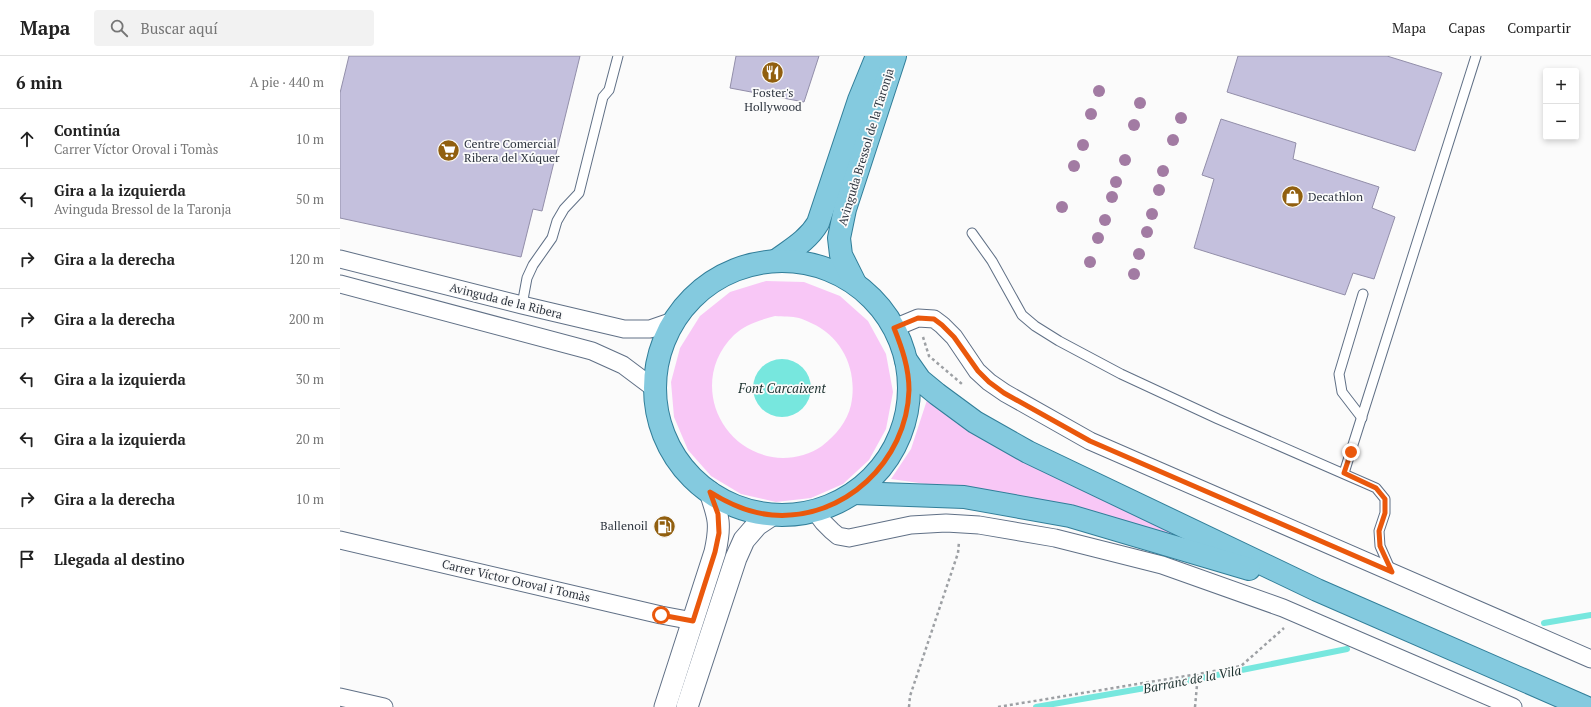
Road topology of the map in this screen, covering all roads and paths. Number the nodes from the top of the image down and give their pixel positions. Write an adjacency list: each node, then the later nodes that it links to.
1 (618, 56): 11 (lane)
2 (894, 56): 8 (main road, Avinguda Bressol de la Taronja)
3 (1476, 56): 16 (lane)
4 (871, 59): 7 (main road, Avinguda Bressol de la Taronja)
5 (972, 233): 17 (lane)
6 (340, 259): 11 (street, Avinguda de la Ribera)
7 (777, 260): 8 (main road); 12 (main road)
8 (855, 283): 13 (main road)
9 (340, 284): 15 (street)
10 (1363, 294): 16 (lane)
11 (522, 305): 12 (street, Avinguda de la Ribera)
12 (674, 321): 15 (main road)
13 (894, 328): 14 (main road); 24 (street)
14 (906, 360): 19 (main road); 25 (main road)
15 (655, 389): 18 (main road)
16 (1362, 418): 17 (lane)
17 (1344, 473): 24 (lane)
18 (710, 492): 21 (main road); 27 (street)
19 (854, 493): 20 (main road); 25 (main road)
20 (816, 511): 21 (main road); 22 (street)
21 (772, 515): 33 (street)
22 (960, 524): 26 (street); 34 (path)
23 (340, 540): 27 (street, Carrer Víctor Oroval i Tomàs)
24 (1392, 572): 28 (street)
25 (1318, 590): 38 (main road)
26 (1299, 615): 29 (path); 37 (street)
27 (693, 621): 32 (street)
28 (1591, 659)
29 (1198, 674): 35 (path); 36 (path)
30 (340, 697): 31 (street)
31 (384, 707)
32 (665, 707)
33 (687, 707)
34 (909, 707)
35 (998, 707)
36 (1195, 707)
37 (1513, 707)
38 (1585, 707)

